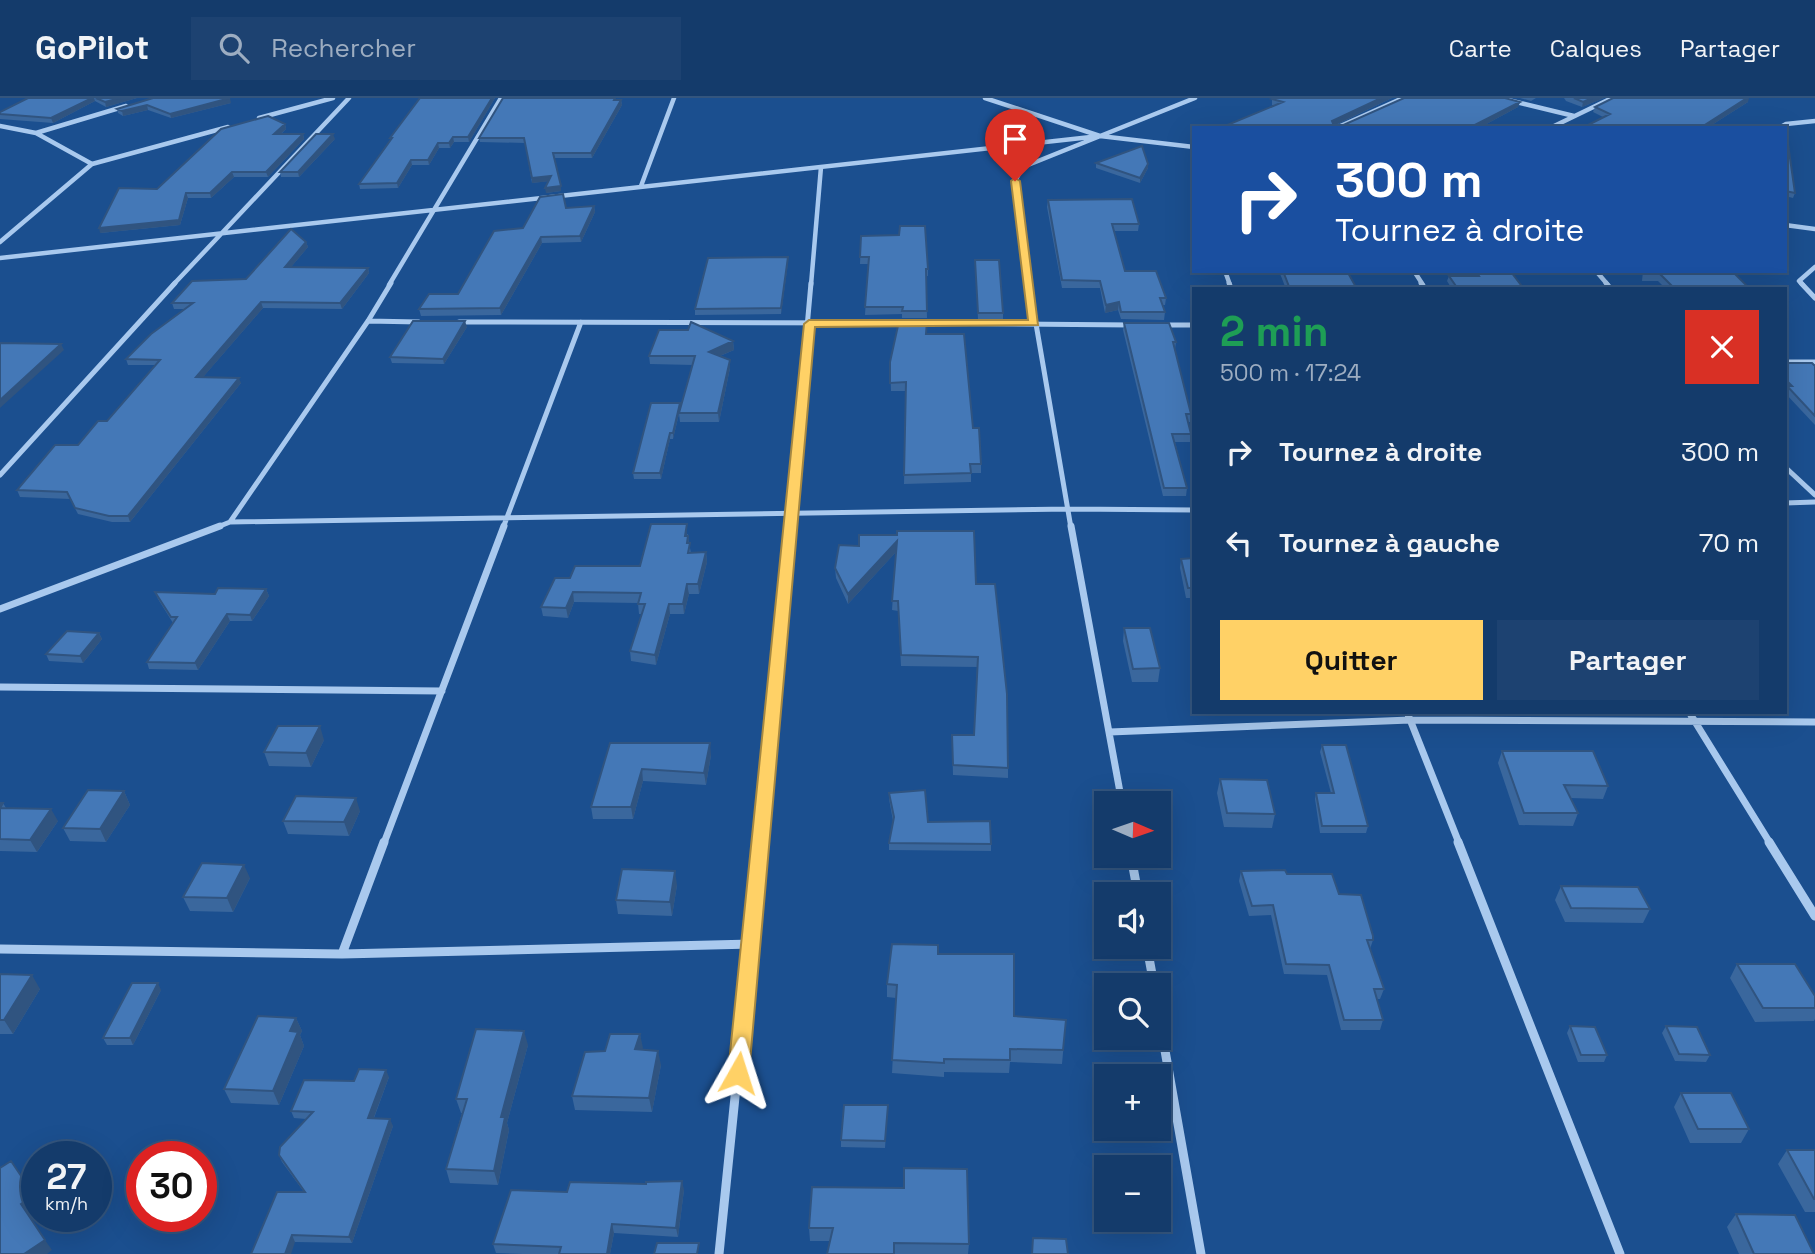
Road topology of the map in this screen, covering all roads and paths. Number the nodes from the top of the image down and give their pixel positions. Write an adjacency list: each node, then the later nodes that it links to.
1 (333, 98): 12 (street)
2 (349, 98): 28 (street)
3 (501, 98): 25 (street)
4 (674, 98): 24 (street)
5 (985, 98): 20 (street)
6 (1195, 98): 20 (street)
7 (1403, 98): 16 (street)
8 (1500, 98): 11 (street)
9 (1612, 98): 11 (street)
10 (127, 106): 19 (street)
11 (1574, 116): 17 (street)
12 (253, 120)
13 (1815, 121): 18 (street)
14 (239, 124): 22 (street)
15 (0, 126): 19 (street)
16 (1340, 126)
17 (1554, 126)
18 (1782, 126)
19 (36, 133): 22 (street)
20 (1100, 136): 21 (street); 23 (street); 39 (street)
21 (1192, 147)
22 (92, 164): 29 (street)
23 (821, 167): 24 (street); 40 (street)
24 (641, 186): 25 (street)
25 (436, 208): 28 (street); 35 (street)
26 (1787, 225): 27 (street)
27 (1815, 229)
28 (221, 233): 30 (street); 47 (street)
29 (0, 242)
30 (0, 258)
31 (1815, 267): 34 (street)
32 (1598, 273): 33 (street)
33 (1609, 287)
34 (1815, 298)
35 (368, 321): 36 (street); 55 (street)
36 (422, 322)
37 (449, 322): 38 (street)
38 (581, 322): 40 (street); 54 (street)
39 (1034, 323): 40 (street); 41 (street); 51 (street)
40 (809, 324): 53 (street)
41 (1141, 325)
42 (1154, 325): 43 (street)
43 (1192, 325)
44 (1787, 362): 45 (street)
45 (1815, 362)
46 (1787, 469): 48 (street)
47 (0, 475)
48 (1815, 495)
49 (1787, 502): 50 (street)
50 (1815, 502)
51 (1069, 509): 52 (street); 53 (street); 63 (street)
52 (1192, 510)
53 (792, 515): 54 (street); 66 (street)
54 (508, 518): 55 (street); 58 (street)
55 (230, 522): 56 (street)
56 (0, 608)
57 (0, 687): 58 (street)
58 (442, 691): 68 (street)
59 (1690, 714): 61 (street)
60 (1408, 716): 61 (street); 63 (street); 72 (street)
61 (1695, 721): 62 (street); 65 (street)
62 (1815, 722)
63 (1110, 732): 64 (street)
64 (1120, 791)
65 (1815, 916)
66 (752, 944): 68 (street); 70 (street)
67 (0, 949): 68 (street)
68 (342, 954)
69 (1165, 1050): 71 (street)
70 (719, 1254)
71 (1201, 1254)
72 (1620, 1254)

